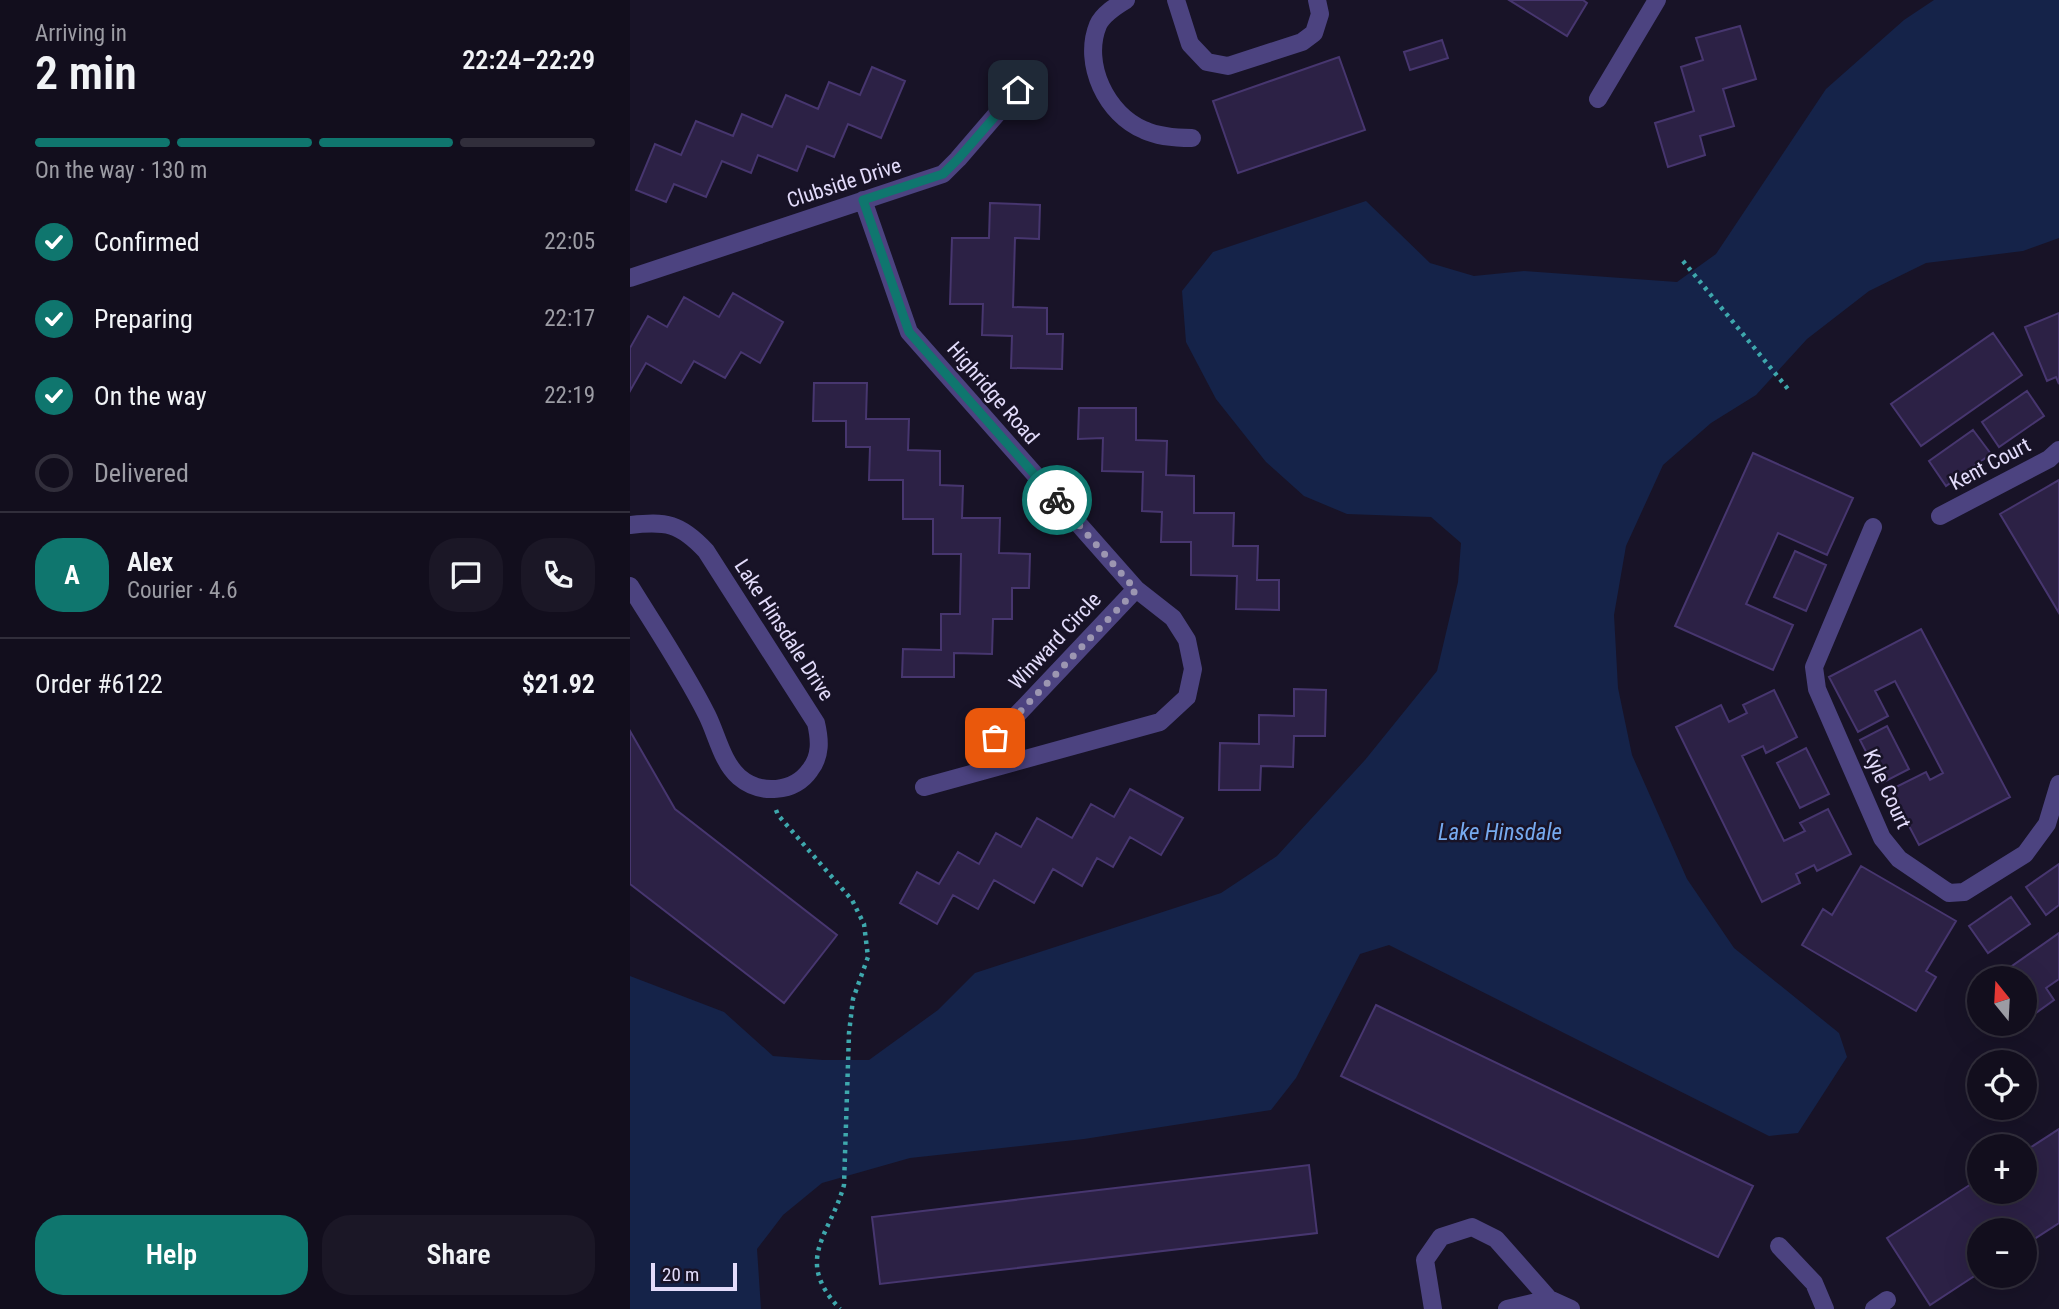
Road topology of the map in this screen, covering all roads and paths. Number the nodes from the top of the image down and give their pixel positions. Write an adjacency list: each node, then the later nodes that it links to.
1 (1126, 0): 7 (street)
2 (1176, 0): 3 (street)
3 (1317, 0)
4 (1657, 0): 6 (street)
5 (1033, 72): 8 (street, Clubside Drive)
6 (1598, 99)
7 (1192, 138)
8 (863, 200): 10 (street, Clubside Drive); 17 (street, Highridge Road)
9 (1683, 261): 11 (path)
10 (630, 278)
11 (1788, 389)
12 (2059, 450): 13 (street, Kent Court)
13 (1940, 516)
14 (630, 525): 21 (street, Lake Hinsdale Drive)
15 (1873, 527): 19 (street, Kyle Court)
16 (630, 586): 21 (street)
17 (1136, 590): 18 (street, Winward Circle); 18 (street)
18 (990, 769): 20 (street)
19 (2059, 784)
20 (924, 787)
21 (768, 789): 24 (path)
22 (1779, 1245): 28 (street)
23 (1549, 1299): 25 (street); 26 (street); 27 (street)
24 (840, 1309)
25 (1433, 1309)
26 (1507, 1309)
27 (1571, 1309)
28 (1825, 1309)

